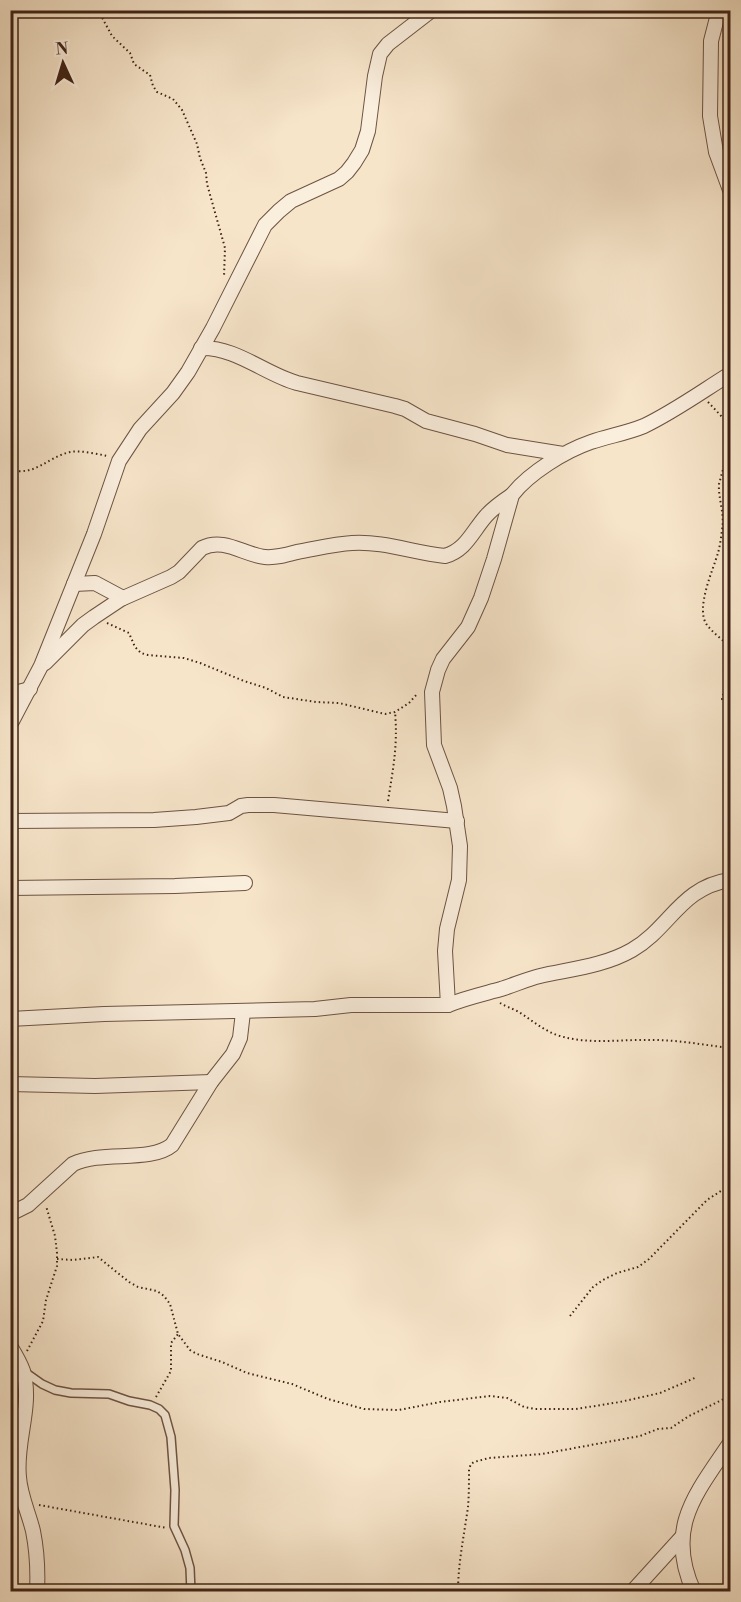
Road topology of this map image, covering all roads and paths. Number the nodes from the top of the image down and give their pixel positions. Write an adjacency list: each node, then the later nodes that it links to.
1 (98, 10): 5 (path)
2 (432, 10): 6 (street)
3 (719, 10): 4 (street)
4 (730, 190)
5 (224, 277)
6 (201, 348): 11 (street); 12 (street)
7 (730, 374): 8 (street)
8 (700, 394): 9 (path); 11 (street)
9 (730, 432)
10 (730, 444): 18 (path)
11 (563, 454): 14 (street)
12 (120, 459): 13 (path); 15 (street)
13 (10, 470)
14 (512, 495): 16 (street); 28 (street)
15 (74, 584): 16 (street); 19 (street)
16 (123, 598): 17 (street)
17 (94, 617): 19 (street); 25 (path)
18 (730, 647)
19 (41, 666): 21 (street)
20 (730, 683): 24 (path)
21 (30, 689): 23 (street); 26 (street)
22 (419, 692): 25 (path)
23 (10, 694)
24 (730, 711)
25 (395, 712): 27 (path)
26 (10, 725)
27 (386, 815): 28 (street); 29 (street)
28 (457, 820): 34 (street)
29 (10, 822)
30 (730, 880): 33 (street)
31 (245, 883): 32 (street)
32 (10, 888)
33 (485, 993): 34 (street); 37 (path)
34 (448, 1005): 35 (street)
35 (243, 1012): 36 (street); 38 (street)
36 (10, 1019)
37 (730, 1048)
38 (211, 1082): 39 (street); 41 (street)
39 (10, 1084)
40 (730, 1185): 44 (path)
41 (42, 1192): 42 (street); 43 (path)
42 (10, 1214)
43 (57, 1259): 45 (path); 47 (path)
44 (570, 1316)
45 (178, 1334): 48 (path); 50 (path)
46 (10, 1346): 47 (street)
47 (18, 1368): 50 (lane); 52 (street)
48 (697, 1377)
49 (730, 1396): 58 (path)
50 (150, 1405): 54 (lane)
51 (730, 1443): 55 (street)
52 (15, 1479): 53 (street)
53 (25, 1502): 54 (path); 56 (street)
54 (175, 1530): 57 (lane)
55 (682, 1537): 59 (street); 60 (street)
56 (37, 1592)
57 (190, 1592)
58 (458, 1592)
59 (632, 1592)
60 (694, 1592)

